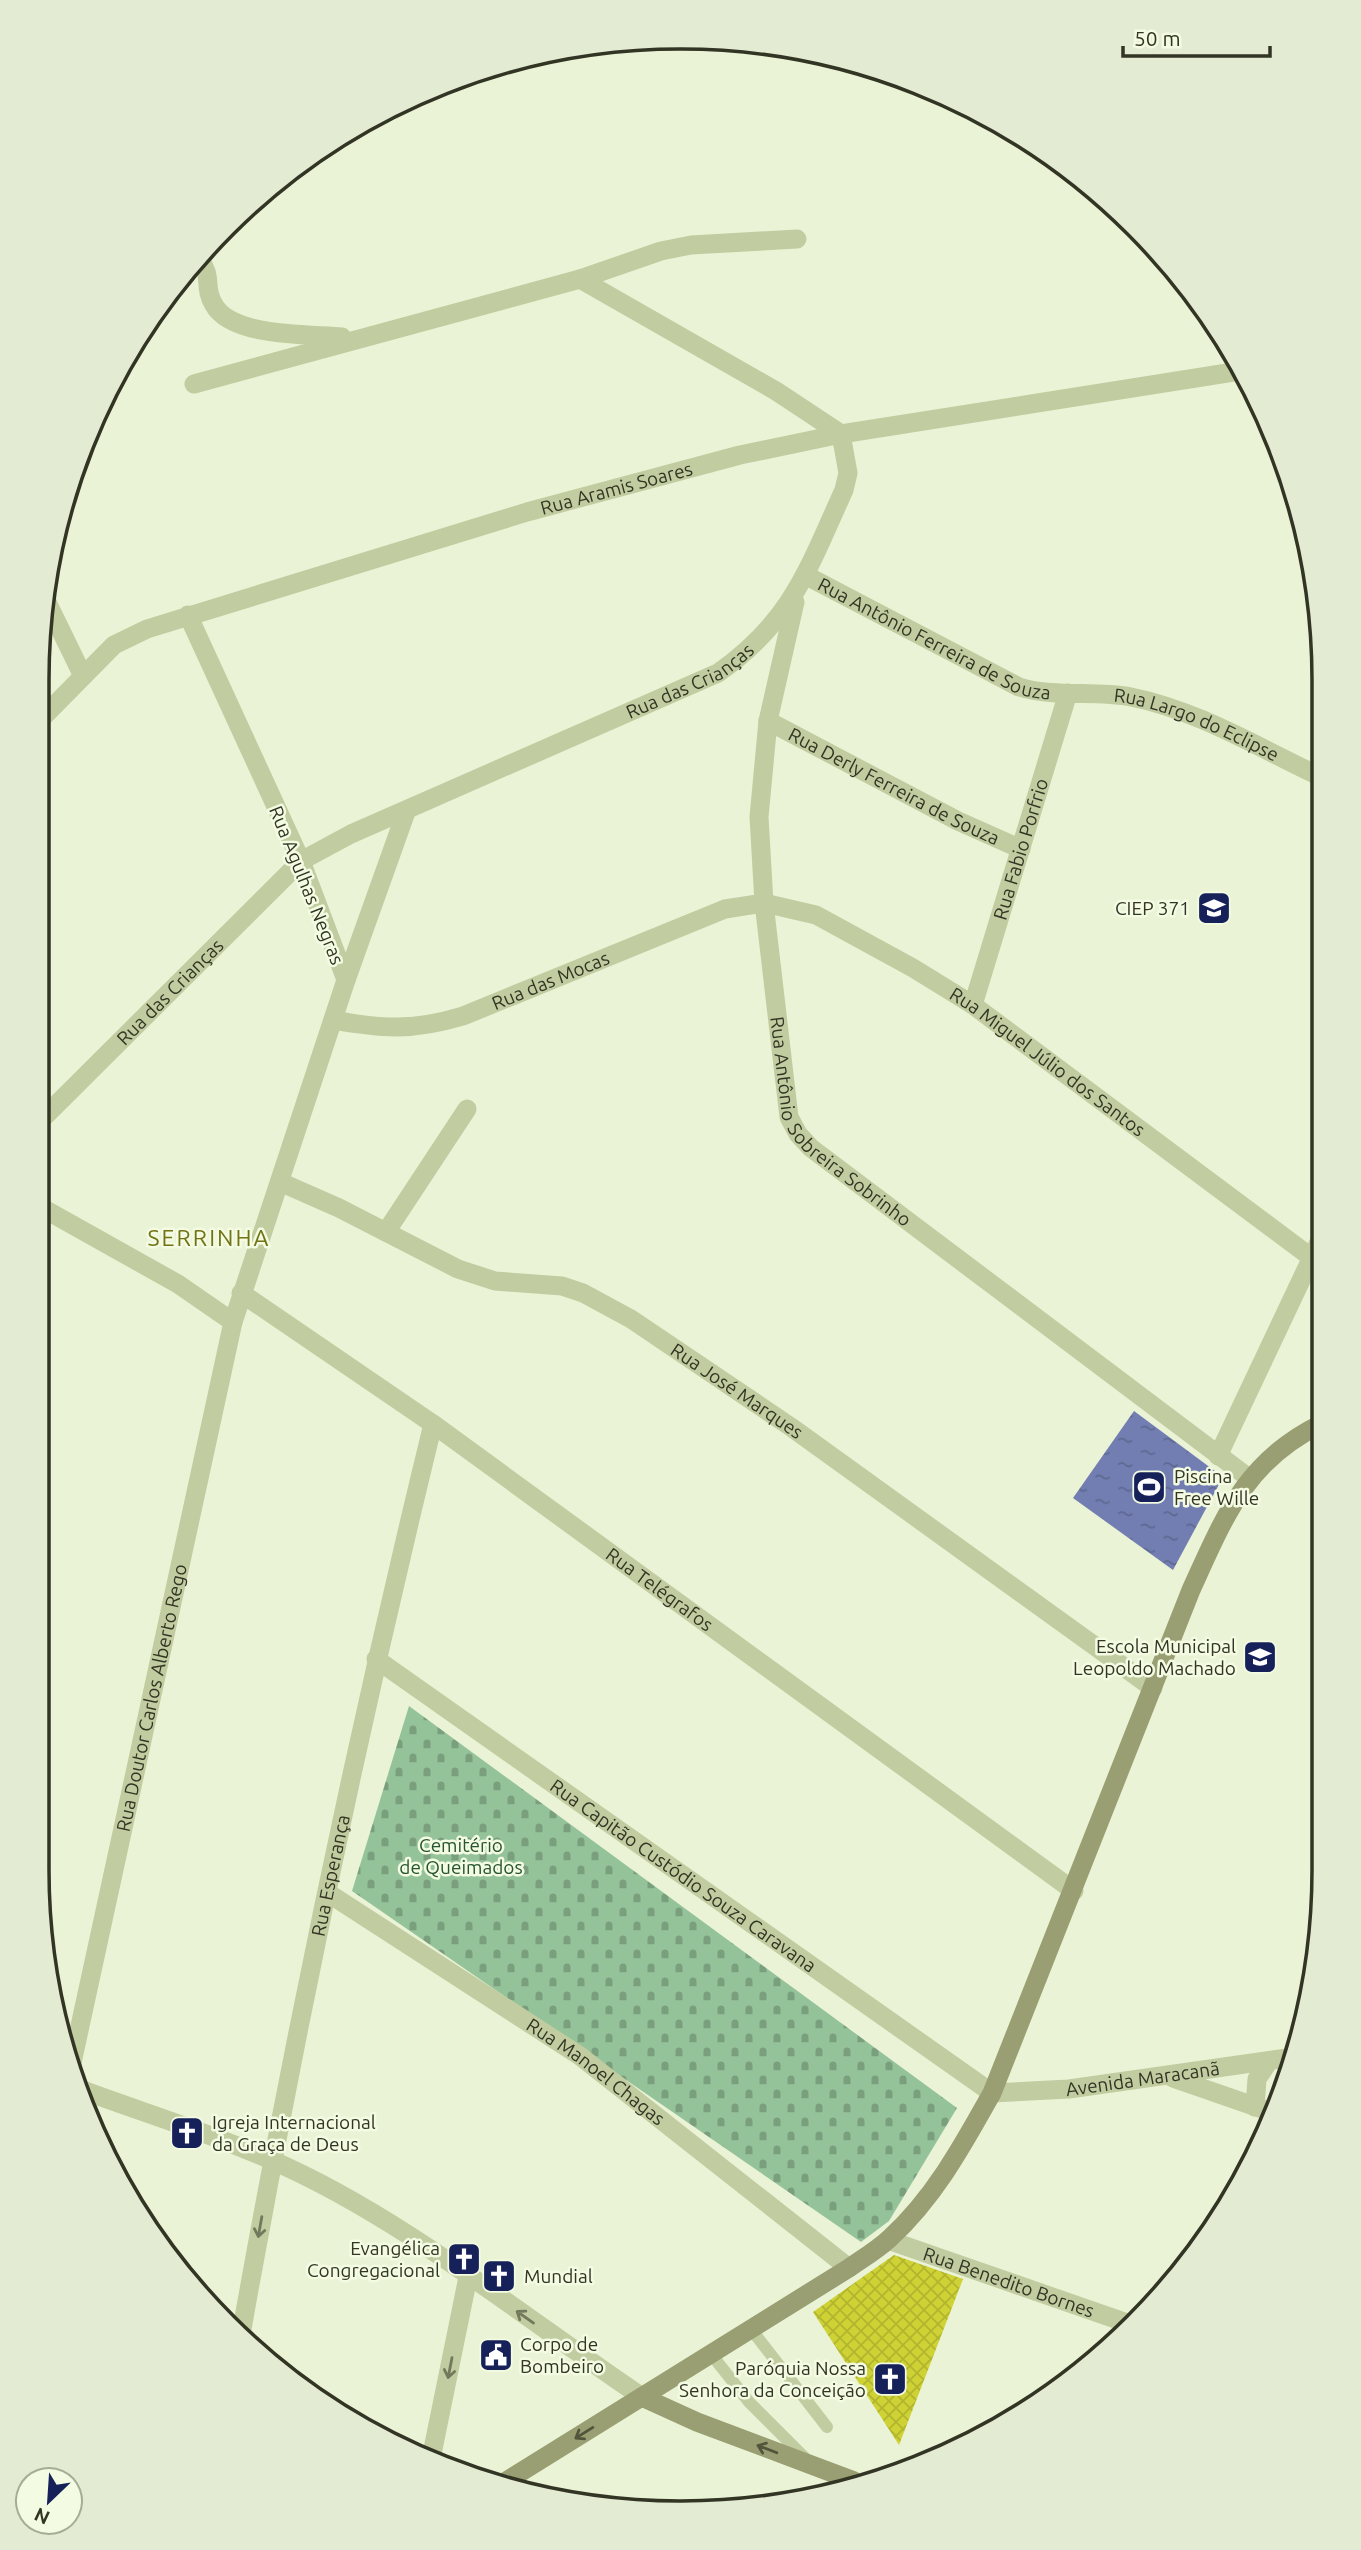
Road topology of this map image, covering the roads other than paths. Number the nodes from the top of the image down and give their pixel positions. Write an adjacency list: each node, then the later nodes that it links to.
1 (797, 239): 3 (street)
2 (205, 266): 4 (street)
3 (580, 279): 4 (street); 7 (street)
4 (354, 339): 6 (street)
5 (1232, 373): 7 (street, Rua Aramis Soares)
6 (194, 384)
7 (841, 434): 8 (street, Rua das Crianças); 11 (street, Rua Aramis Soares)
8 (805, 575): 9 (street, Rua das Crianças); 13 (street, Rua Antônio Ferreira de Souza)
9 (797, 594): 15 (street, Rua Antônio Sobreira Sobrinho); 17 (street, Rua das Crianças)
10 (53, 613): 12 (street)
11 (188, 615): 12 (street, Rua Aramis Soares); 19 (street, Rua Agulhas Negras)
12 (82, 674): 14 (street, Rua Aramis Soares)
13 (1068, 693): 16 (street, Rua Largo do Eclipse); 18 (street, Rua Fabio Porfrio)
14 (49, 710)
15 (768, 720): 18 (street, Rua Derly Ferreira de Souza); 20 (street, Rua Antônio Sobreira Sobrinho)
16 (1312, 773)
17 (406, 811): 19 (street, Rua das Crianças); 21 (street)
18 (1021, 849): 22 (street, Rua Fabio Porfrio)
19 (301, 861): 21 (street, Rua Agulhas Negras); 25 (street, Rua das Crianças)
20 (764, 903): 22 (street, Rua Miguel Júlio dos Santos); 23 (street, Rua das Mocas); 34 (street, Rua Antônio Sobreira Sobrinho)
21 (346, 980): 23 (street, Rua Agulhas Negras)
22 (973, 1005): 29 (street, Rua Miguel Júlio dos Santos)
23 (333, 1020): 26 (street, Rua Agulhas Negras)
24 (467, 1109): 28 (street)
25 (49, 1111)
26 (280, 1182): 28 (street, Rua José Marques); 30 (street, Rua Agulhas Negras)
27 (49, 1212): 31 (street)
28 (386, 1232): 37 (street, Rua José Marques)
29 (1312, 1258): 34 (street)
30 (241, 1293): 31 (street, Rua Agulhas Negras); 32 (street, Rua Telégrafos)
31 (233, 1322): 40 (street, Rua Doutor Carlos Alberto Rego)
32 (433, 1424): 36 (street, Rua Esperança); 38 (street, Rua Telégrafos)
33 (1312, 1430): 35 (main road)
34 (1218, 1455): 35 (street, Rua Antônio Sobreira Sobrinho)
35 (1249, 1478): 37 (main road)
36 (376, 1659): 39 (street, Rua Esperança); 45 (street, Rua Capitão Custódio Souza Caravana)
37 (1153, 1688): 38 (main road)
38 (1074, 1891): 45 (main road)
39 (328, 1893): 47 (street, Rua Esperança); 49 (street, Rua Manoel Chagas)
40 (75, 2047)
41 (1282, 2059): 42 (street, Avenida Maracanã)
42 (1269, 2061): 43 (street, Avenida Maracanã); 46 (street)
43 (1168, 2077): 45 (street, Avenida Maracanã); 46 (street)
44 (91, 2093): 47 (street)
45 (992, 2093): 48 (main road)
46 (1263, 2110)
47 (272, 2160): 50 (street); 52 (street, Rua Esperança, one-way to 52)
48 (888, 2240): 49 (main road); 51 (street, Rua Benedito Bornes)
49 (849, 2268): 53 (main road)
50 (468, 2277): 55 (street, one-way to 50); 57 (street, one-way to 57)
51 (1122, 2321)
52 (243, 2324)
53 (751, 2329): 54 (main road); 56 (lane)
54 (711, 2354): 55 (main road); 58 (lane)
55 (642, 2397): 58 (main road, one-way to 55); 59 (main road, one-way to 59)
56 (827, 2427)
57 (433, 2450)
58 (815, 2467): 60 (main road)
59 (512, 2477)
60 (846, 2478)

